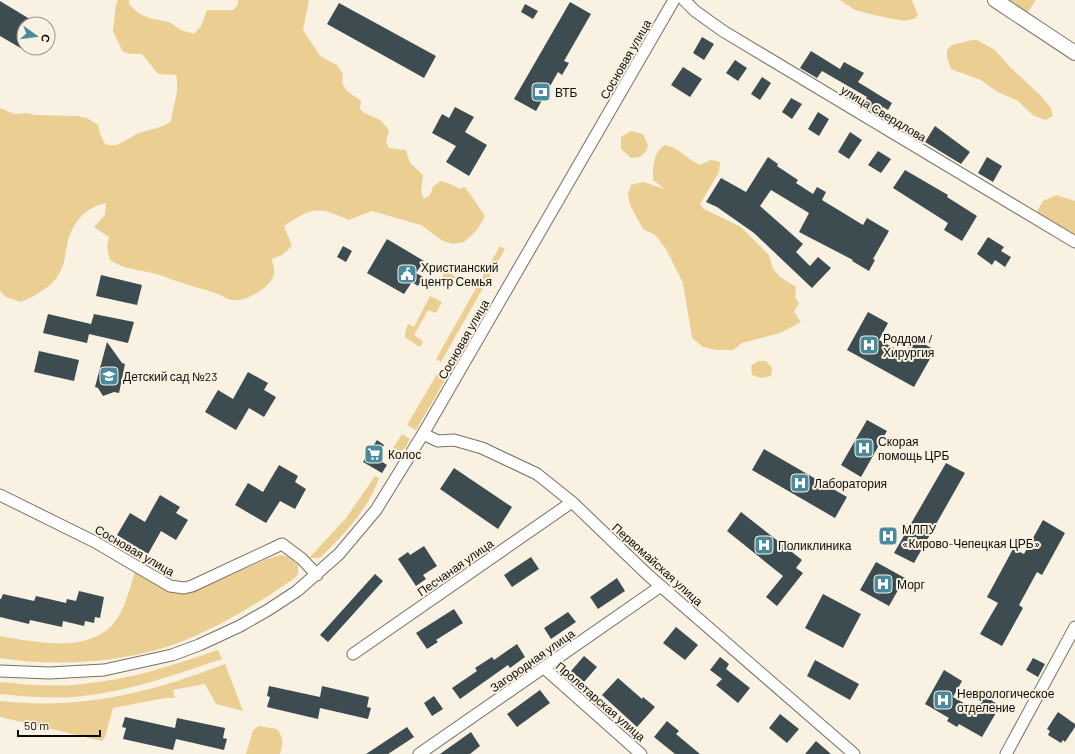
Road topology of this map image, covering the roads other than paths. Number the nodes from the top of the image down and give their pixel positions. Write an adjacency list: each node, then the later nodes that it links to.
1 (674, 0): 6 (street, Сосновая улица)
2 (684, 0): 5 (street, улица Свердлова)
3 (995, 0): 4 (main road)
4 (1075, 53)
5 (1075, 242)
6 (423, 434): 8 (street, Первомайская улица); 9 (street, Сосновая улица)
7 (0, 495): 9 (street, Сосновая улица)
8 (572, 502): 10 (street, Первомайская улица); 12 (street, Песчаная улица)
9 (317, 574): 14 (street, Сосновая улица)
10 (661, 586): 13 (street, Загородная улица); 17 (street, Первомайская улица)
11 (1075, 628): 18 (street)
12 (353, 654)
13 (544, 668): 15 (street, Загородная улица); 16 (street, Пролетарская улица)
14 (0, 671)
15 (419, 754)
16 (641, 754)
17 (854, 754)
18 (1006, 754)

